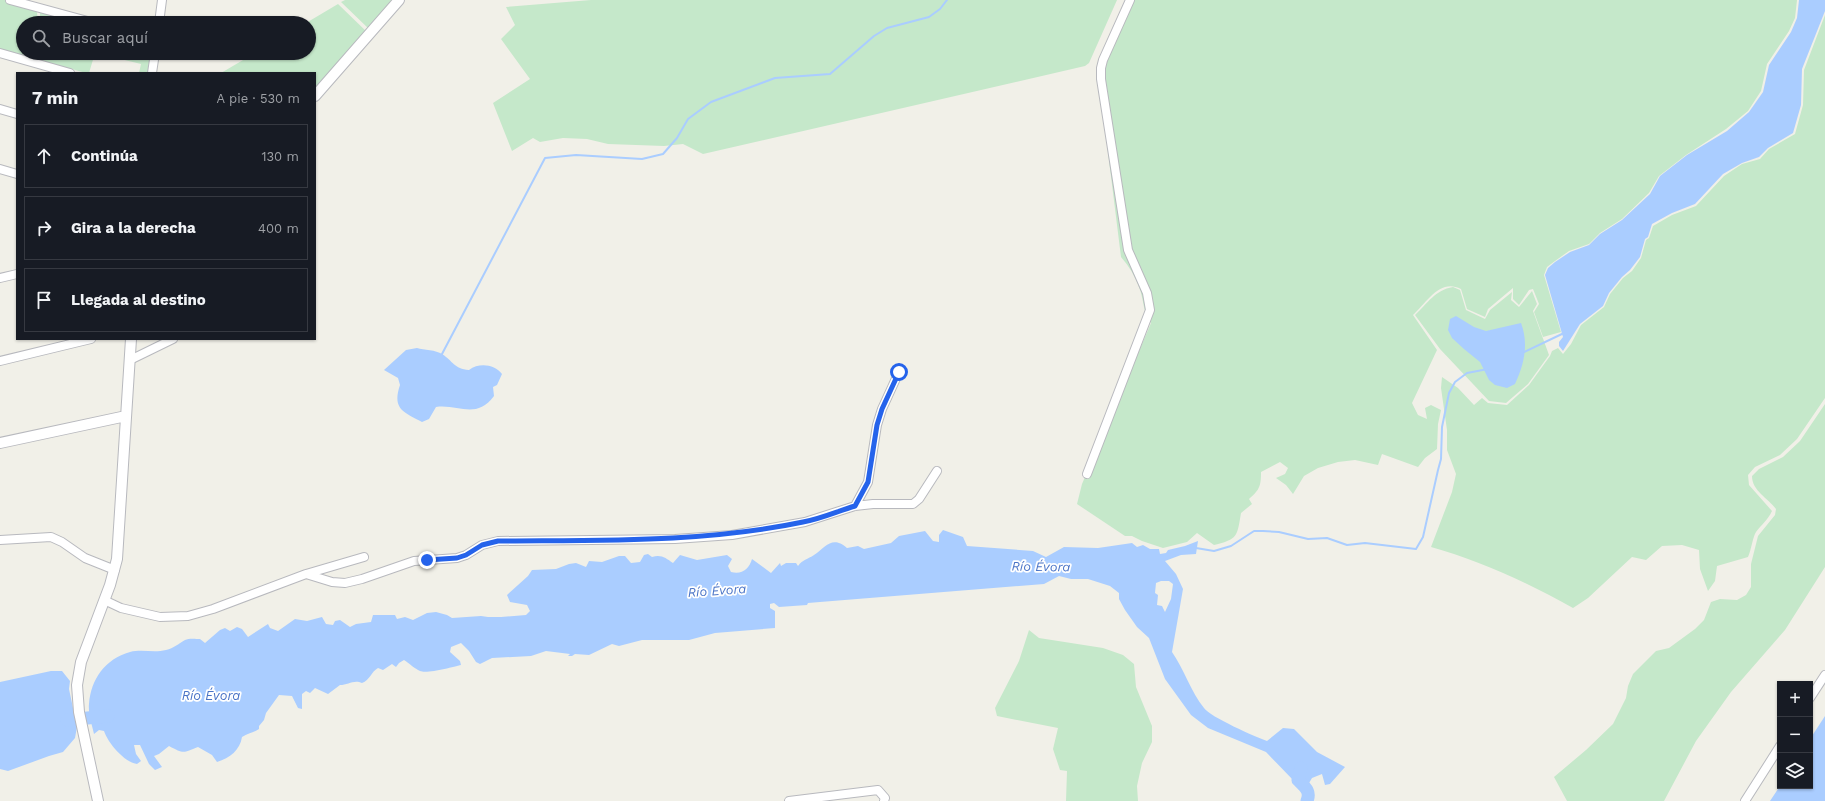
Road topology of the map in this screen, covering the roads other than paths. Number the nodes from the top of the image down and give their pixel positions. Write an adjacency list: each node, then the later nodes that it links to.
1 (10, 0): 5 (street)
2 (162, 0): 6 (street)
3 (399, 0): 13 (street)
4 (1130, 0): 29 (street)
5 (69, 16)
6 (160, 16)
7 (0, 53): 8 (street)
8 (16, 58)
9 (24, 60): 11 (street)
10 (154, 60): 12 (street)
11 (66, 72)
12 (152, 72)
13 (316, 95)
14 (0, 109): 15 (street)
15 (16, 114)
16 (0, 169): 17 (street)
17 (16, 174)
18 (16, 274): 19 (street)
19 (0, 278)
20 (87, 340): 24 (street)
21 (131, 340): 23 (street)
22 (172, 340): 23 (street)
23 (130, 360): 26 (street)
24 (0, 361)
25 (899, 372): 30 (street)
26 (126, 416): 27 (street); 33 (street)
27 (0, 443)
28 (937, 471): 30 (street)
29 (1087, 474)
30 (855, 506): 34 (street)
31 (0, 540): 33 (street)
32 (364, 557): 34 (street)
33 (115, 570): 35 (street)
34 (306, 574): 35 (street)
35 (104, 600): 39 (street)
36 (1825, 674): 37 (street)
37 (1813, 693)
38 (1777, 751): 42 (street)
39 (98, 801)
40 (789, 801): 41 (street)
41 (884, 801)
42 (1745, 801)

